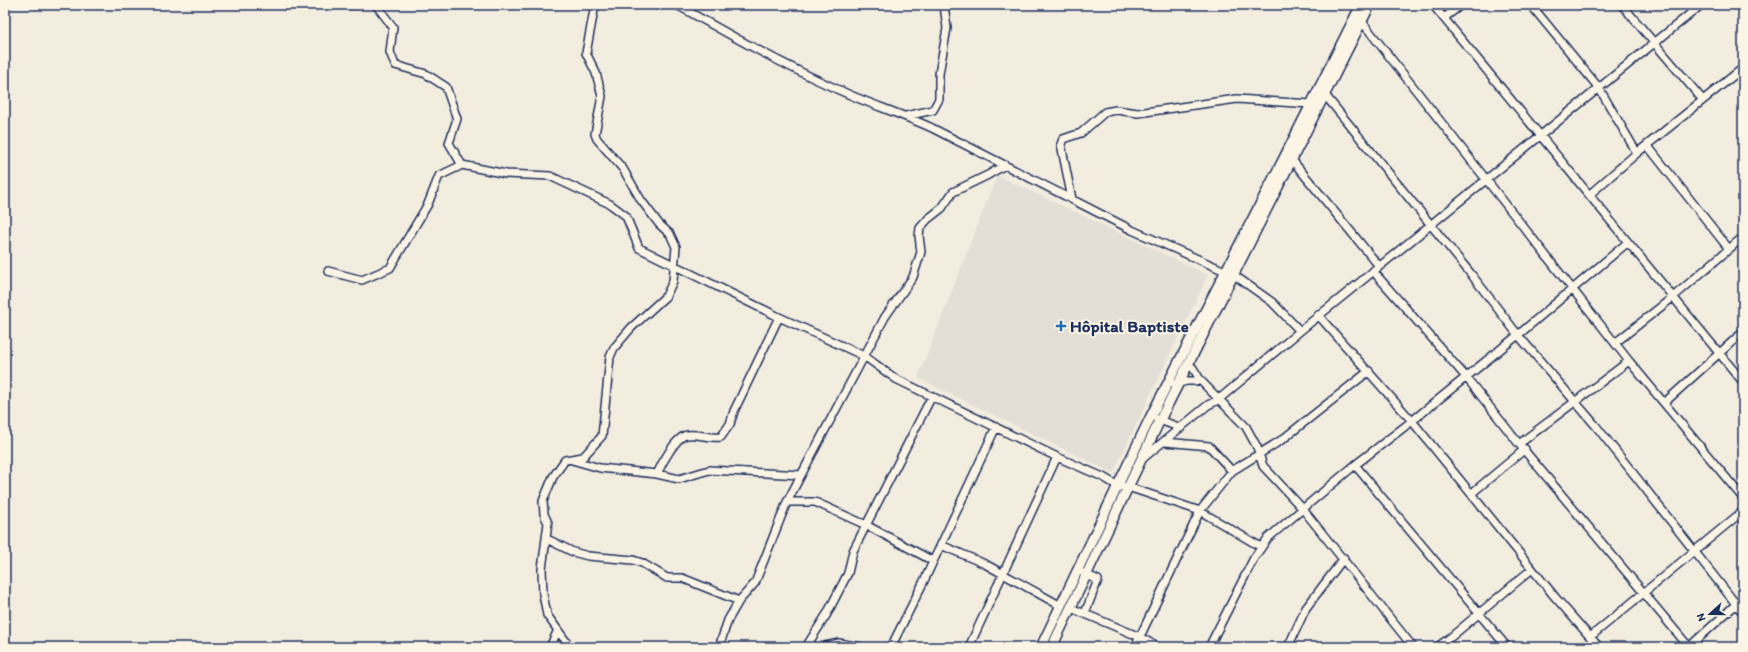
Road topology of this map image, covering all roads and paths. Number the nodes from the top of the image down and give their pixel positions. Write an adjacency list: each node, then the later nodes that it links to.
1 (344, 5): 2 (street)
2 (355, 5)
3 (376, 5): 27 (street)
4 (595, 5): 36 (street)
5 (677, 5): 22 (street)
6 (944, 5): 22 (street)
7 (1361, 5): 21 (main road)
8 (1370, 5): 15 (main road)
9 (1433, 5): 14 (street)
10 (1460, 5): 14 (street)
11 (1531, 5): 18 (street)
12 (1622, 5): 16 (street)
13 (1701, 5): 16 (street)
14 (1444, 18): 23 (street)
15 (1363, 23): 19 (main road); 29 (street)
16 (1654, 43): 18 (street); 20 (street)
17 (1743, 68): 20 (street)
18 (1599, 88): 23 (street); 25 (street)
19 (1325, 95): 26 (main road); 32 (street)
20 (1702, 99): 24 (street)
21 (1311, 104): 31 (street); 39 (main road)
22 (906, 116): 28 (street)
23 (1541, 135): 29 (street); 30 (street)
24 (1647, 145): 25 (street); 35 (street)
25 (1637, 153): 30 (street)
26 (1292, 160): 37 (street); 39 (main road)
27 (462, 165): 36 (street); 38 (street)
28 (1004, 165): 31 (street); 49 (street)
29 (1487, 180): 32 (street); 40 (street)
30 (1589, 195): 34 (street)
31 (1072, 199): 39 (street)
32 (1431, 224): 37 (street); 46 (street)
33 (1743, 237): 35 (street)
34 (1627, 243): 40 (street); 41 (street)
35 (1730, 249): 41 (street)
36 (676, 266): 43 (street); 71 (street)
37 (1376, 268): 42 (street); 53 (street)
38 (328, 271)
39 (1230, 274): 44 (street); 51 (main road); 57 (main road)
40 (1573, 289): 46 (street); 47 (street)
41 (1672, 298): 47 (street); 48 (street)
42 (1318, 315): 44 (street); 52 (street)
43 (779, 317): 49 (street); 75 (street)
44 (1300, 330): 59 (street)
45 (1743, 332): 48 (street)
46 (1518, 336): 53 (street); 60 (street)
47 (1615, 343): 50 (street)
48 (1718, 354): 55 (street); 61 (street)
49 (864, 356): 58 (street); 76 (street)
50 (1629, 360): 60 (street); 61 (street)
51 (1188, 364): 54 (street); 56 (main road)
52 (1369, 371): 64 (street); 69 (street)
53 (1466, 377): 64 (street); 68 (street)
54 (1201, 381): 56 (street); 59 (street)
55 (1743, 382)
56 (1180, 383): 57 (street); 63 (main road)
57 (1167, 387): 62 (main road)
58 (932, 396): 65 (street); 85 (street)
59 (1218, 400): 66 (street); 69 (street)
60 (1575, 401): 68 (street); 89 (street)
61 (1664, 403): 80 (street)
62 (1150, 418): 63 (street); 77 (main road)
63 (1160, 420): 66 (street); 72 (main road)
64 (1412, 421): 73 (street); 79 (street)
65 (996, 427): 70 (street); 87 (street)
66 (1181, 428): 67 (street)
67 (1165, 442): 72 (street); 74 (street)
68 (1522, 447): 79 (street); 96 (street)
69 (1259, 453): 74 (street); 82 (street)
70 (1057, 457): 77 (street); 94 (street)
71 (571, 460): 75 (street); 86 (street)
72 (1140, 460): 78 (main road)
73 (1355, 465): 82 (street); 103 (street)
74 (1232, 472): 83 (street)
75 (657, 474): 76 (street)
76 (801, 475): 81 (street)
77 (1118, 486): 78 (street); 93 (main road)
78 (1128, 487): 83 (street); 95 (main road)
79 (1472, 493): 92 (street)
80 (1743, 498)
81 (787, 502): 85 (street); 98 (street)
82 (1302, 508): 88 (street); 90 (street)
83 (1200, 511): 88 (street); 106 (street)
84 (1743, 511): 89 (street)
85 (866, 525): 91 (street); 111 (street)
86 (547, 539): 98 (street); 105 (street)
87 (941, 545): 91 (street); 94 (street)
88 (1261, 547): 120 (street)
89 (1694, 551): 96 (street); 99 (street)
90 (1344, 558): 121 (street); 122 (street)
91 (933, 561): 114 (street)
92 (1532, 569): 103 (street); 107 (street)
93 (1077, 572): 95 (street); 100 (main road)
94 (1003, 574): 100 (street); 115 (street)
95 (1087, 574): 101 (main road); 102 (street)
96 (1643, 593): 107 (street); 126 (street)
97 (1743, 598): 99 (street)
98 (739, 601): 110 (street)
99 (1736, 604): 104 (street); 126 (street)
100 (1061, 606): 116 (main road)
101 (1071, 608): 102 (street); 117 (main road)
102 (1085, 613): 106 (street)
103 (1478, 613): 123 (street); 124 (street)
104 (1743, 613)
105 (558, 630): 108 (street); 109 (street)
106 (1140, 637): 118 (street); 119 (street)
107 (1590, 637): 125 (street)
108 (550, 647)
109 (570, 647)
110 (719, 647)
111 (806, 647)
112 (821, 647): 113 (street)
113 (860, 647)
114 (891, 647)
115 (969, 647)
116 (1041, 647)
117 (1052, 647)
118 (1135, 647)
119 (1158, 647)
120 (1209, 647)
121 (1288, 647)
122 (1413, 647)
123 (1437, 647)
124 (1507, 647)
125 (1599, 647)
126 (1689, 647)

